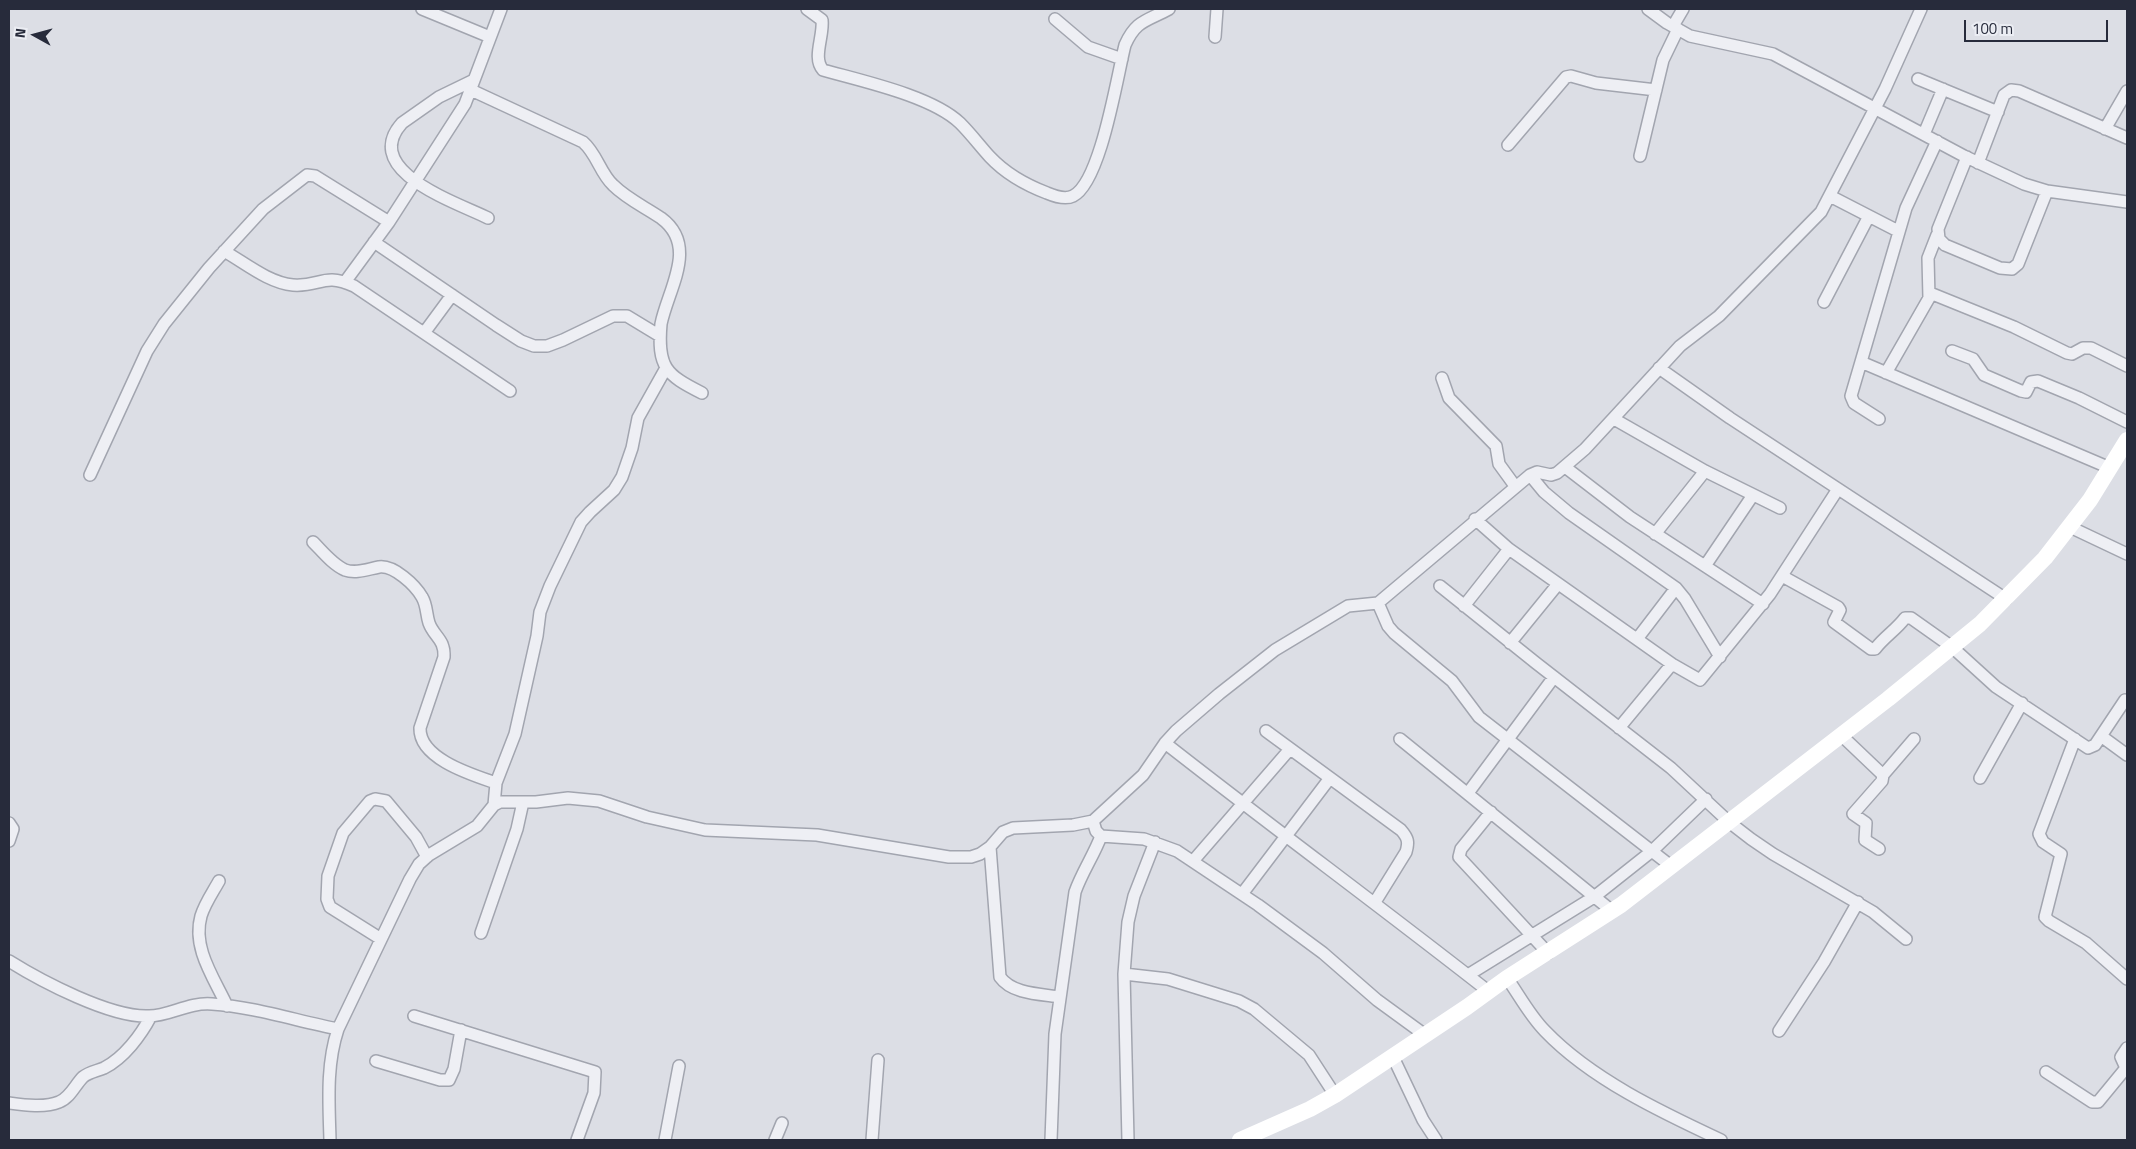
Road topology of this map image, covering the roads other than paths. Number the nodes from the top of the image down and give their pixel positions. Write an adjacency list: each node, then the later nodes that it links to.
1 (422, 9): 11 (street)
2 (501, 9): 11 (street)
3 (807, 9): 13 (street)
4 (1168, 9): 13 (street)
5 (1217, 9): 12 (street)
6 (1648, 9): 10 (street)
7 (1682, 9): 10 (street)
8 (1921, 9): 19 (street)
9 (1055, 19): 13 (street)
10 (1676, 28): 16 (street); 19 (street)
11 (490, 37): 15 (street)
12 (1215, 37)
13 (1122, 59)
14 (1918, 80): 17 (street)
15 (472, 85): 29 (street); 29 (street); 45 (street)
16 (1656, 90): 25 (street); 26 (street)
17 (1943, 90): 20 (street); 22 (street)
18 (2127, 91): 21 (street)
19 (1875, 108): 22 (street); 31 (street)
20 (1998, 112): 21 (street); 28 (street)
21 (2105, 129): 23 (street)
22 (1924, 134): 24 (street)
23 (2127, 138)
24 (1937, 141): 27 (street); 36 (street)
25 (1508, 145)
26 (1640, 156)
27 (1967, 157): 28 (street); 37 (street)
28 (1978, 163): 30 (street)
29 (414, 182): 34 (street); 35 (street)
30 (2048, 191): 32 (street); 37 (street)
31 (1830, 196): 33 (street); 50 (street)
32 (2127, 202)
33 (1869, 216): 36 (street); 43 (street)
34 (488, 218)
35 (389, 222): 38 (street); 39 (street)
36 (1898, 231): 47 (street)
37 (1937, 235): 41 (street)
38 (374, 242): 40 (street); 42 (street)
39 (224, 251): 40 (street); 63 (street)
40 (345, 282): 44 (street)
41 (1930, 293): 48 (street); 51 (street)
42 (452, 295): 44 (street); 45 (street)
43 (1824, 302)
44 (424, 333): 53 (street)
45 (660, 336): 49 (street)
46 (1952, 351): 57 (street)
47 (1861, 362): 51 (street); 56 (street)
48 (2127, 366)
49 (666, 368): 54 (street); 105 (street)
50 (1659, 368): 55 (street); 65 (street)
51 (1886, 373): 60 (street)
52 (1442, 378): 64 (street)
53 (510, 391)
54 (702, 393)
55 (1614, 419): 59 (street); 61 (street)
56 (1879, 419)
57 (2127, 422)
58 (2127, 440): 60 (street)
59 (1564, 467): 62 (street); 70 (street)
60 (2110, 468): 69 (street)
61 (1705, 472): 66 (street); 70 (street)
62 (1530, 474): 64 (street); 78 (street)
63 (90, 475)
64 (1515, 486): 68 (street)
65 (1838, 489): 75 (street); 79 (street)
66 (1753, 495): 67 (street); 74 (street)
67 (1780, 508)
68 (1475, 519): 72 (street); 80 (street)
69 (2070, 526): 73 (street); 79 (street)
70 (1656, 534): 74 (street)
71 (313, 542): 105 (street)
72 (1509, 550): 76 (street); 82 (street)
73 (2127, 554)
74 (1705, 566): 81 (street)
75 (1782, 576): 81 (street); 85 (street)
76 (1558, 584): 83 (street); 84 (street)
77 (1440, 586): 82 (street)
78 (1676, 588): 83 (street); 86 (street)
79 (2006, 599): 85 (street)
80 (1378, 602): 95 (street); 99 (street)
81 (1763, 604): 86 (street)
82 (1464, 606): 84 (street)
83 (1637, 639): 87 (street)
84 (1510, 643): 88 (street)
85 (1952, 647): 90 (street); 93 (street)
86 (1720, 657): 87 (street)
87 (1672, 664): 91 (street)
88 (1554, 677): 91 (street); 95 (street)
89 (2125, 700): 94 (street)
90 (2022, 703): 98 (street); 104 (street)
91 (1619, 728): 107 (street)
92 (1266, 731): 100 (street)
93 (1841, 735): 102 (street); 113 (street)
94 (2101, 736): 98 (street); 101 (street)
95 (1508, 738): 106 (street); 121 (street)
96 (1400, 739): 106 (street)
97 (1914, 739): 102 (street)
98 (2074, 739): 140 (street)
99 (1165, 743): 109 (street); 112 (street)
100 (1290, 749): 103 (street); 109 (street)
101 (2127, 755)
102 (1883, 775): 120 (street)
103 (1330, 778): 116 (street); 128 (street)
104 (1980, 778)
105 (496, 784): 110 (street)
106 (1468, 793): 111 (street)
107 (1706, 799): 113 (street); 121 (street)
108 (523, 802): 110 (street); 119 (street); 131 (street)
109 (1242, 804): 116 (street); 123 (street)
110 (494, 805): 122 (street)
111 (1491, 812): 127 (street); 132 (street)
112 (1093, 821): 115 (street); 119 (street)
113 (1729, 822): 124 (street); 129 (street)
114 (9, 823): 117 (street)
115 (1101, 836): 118 (street); 142 (street)
116 (1286, 836): 126 (street); 128 (street)
117 (9, 841)
118 (1155, 842): 123 (street); 137 (street)
119 (990, 847): 142 (street)
120 (1879, 849)
121 (1652, 851): 124 (street); 127 (street)
122 (426, 858): 133 (street); 133 (street)
123 (1193, 862): 126 (street)
124 (1671, 866): 130 (street)
125 (219, 881): 143 (street)
126 (1242, 894): 149 (street)
127 (1594, 896): 130 (street); 132 (street)
128 (1375, 902): 138 (street)
129 (1858, 902): 134 (street); 148 (street)
130 (1612, 911): 135 (street)
131 (481, 933)
132 (1532, 936): 135 (street); 138 (street)
133 (381, 939): 146 (street)
134 (1906, 939)
135 (1548, 952): 139 (street)
136 (9, 961): 144 (street)
137 (1124, 974): 156 (street); 165 (street)
138 (1468, 975): 141 (street)
139 (1507, 978): 141 (street); 168 (street)
140 (2127, 979)
141 (1488, 991): 149 (street)
142 (1060, 997): 164 (street)
143 (227, 1006): 144 (street); 146 (street)
144 (151, 1016): 157 (street)
145 (414, 1016): 147 (street)
146 (338, 1029): 159 (street)
147 (461, 1030): 153 (street); 160 (street)
148 (1778, 1031)
149 (1425, 1035): 151 (street)
150 (2127, 1048): 155 (street)
151 (1393, 1057): 156 (street); 167 (street)
152 (878, 1060): 163 (street)
153 (376, 1061)
154 (679, 1066): 161 (street)
155 (2046, 1072)
156 (1335, 1095): 166 (street)
157 (9, 1103)
158 (782, 1123): 162 (street)
159 (330, 1140)
160 (577, 1140)
161 (665, 1140)
162 (775, 1140)
163 (872, 1140)
164 (1051, 1140)
165 (1128, 1140)
166 (1240, 1140)
167 (1436, 1140)
168 (1721, 1140)

